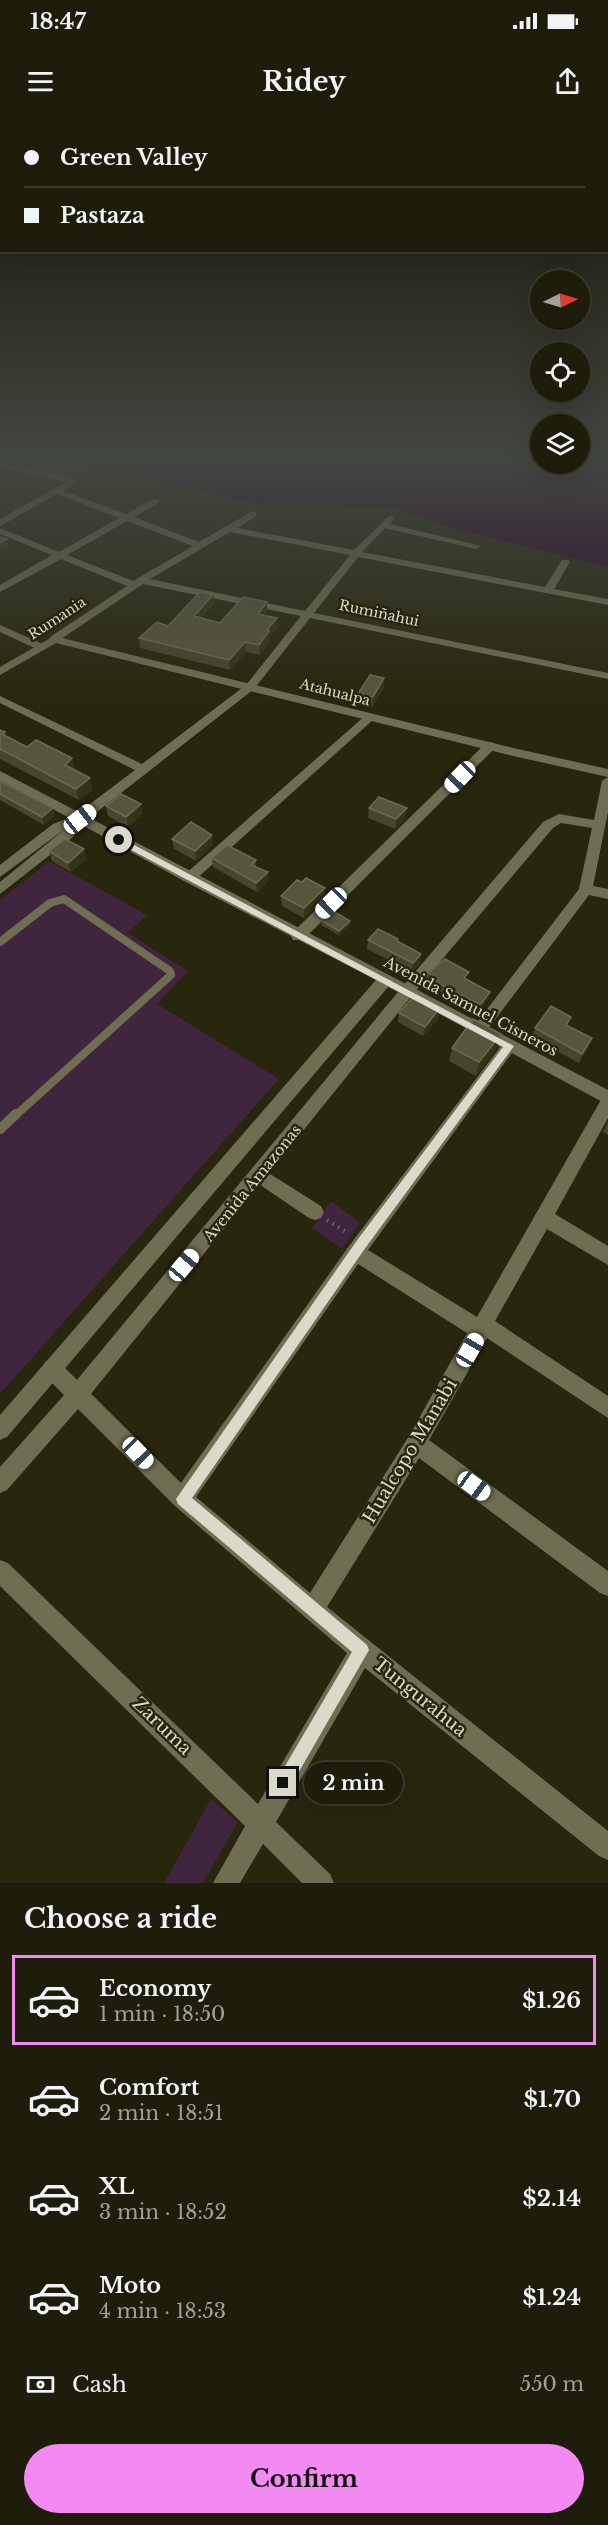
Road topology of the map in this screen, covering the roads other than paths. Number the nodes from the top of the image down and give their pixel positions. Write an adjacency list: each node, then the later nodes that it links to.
1 (22, 540): 11 (street, Rumiñahui)
2 (85, 540): 11 (street)
3 (187, 540): 8 (street)
4 (211, 540): 8 (street, Rumania)
5 (289, 540): 10 (street)
6 (369, 540): 10 (street)
7 (455, 540): 9 (street)
8 (201, 546): 13 (street, Rumania)
9 (476, 546)
10 (356, 553): 15 (street); 17 (street)
11 (57, 555): 13 (street, Rumiñahui); 14 (street)
12 (565, 562): 15 (street)
13 (139, 583): 17 (street, Rumiñahui); 19 (street, Rumania)
14 (0, 589)
15 (548, 590): 16 (street)
16 (608, 602)
17 (307, 613): 22 (street, Rumiñahui); 23 (street)
18 (0, 628): 20 (street)
19 (54, 639): 20 (street, Rumania); 23 (street, Atahualpa)
20 (41, 647): 21 (street, Rumania)
21 (0, 672)
22 (608, 676)
23 (250, 687): 25 (street, Atahualpa); 27 (street)
24 (0, 699): 27 (street)
25 (370, 717): 26 (street, Atahualpa); 34 (street)
26 (490, 746): 28 (street, Atahualpa); 38 (street)
27 (143, 769): 31 (street)
28 (608, 773)
29 (0, 775): 31 (street, Avenida Samuel Cisneros)
30 (608, 781): 32 (street)
31 (80, 819): 33 (street); 34 (street, Avenida Samuel Cisneros); 35 (street)
32 (598, 825): 36 (street); 41 (street, Avenida Amazonas)
33 (0, 872)
34 (189, 878): 38 (street, Avenida Samuel Cisneros)
35 (0, 889)
36 (586, 890): 37 (street); 42 (street)
37 (608, 894)
38 (298, 936): 40 (street, Avenida Samuel Cisneros)
39 (0, 942): 46 (lane)
40 (386, 979): 41 (street, Avenida Samuel Cisneros); 53 (street, Avenida Amazonas)
41 (408, 990): 42 (street, Avenida Samuel Cisneros); 47 (street, Avenida Amazonas)
42 (480, 1029): 43 (street, Avenida Samuel Cisneros)
43 (509, 1046): 44 (street, Avenida Samuel Cisneros); 50 (street)
44 (608, 1098)
45 (608, 1103): 49 (street, Hualcopo Manabi)
46 (0, 1129)
47 (259, 1174): 48 (street); 54 (street, Avenida Amazonas)
48 (315, 1212)
49 (545, 1218): 51 (street); 52 (street, Hualcopo Manabi)
50 (359, 1247): 52 (street); 59 (street)
51 (608, 1256)
52 (483, 1328): 55 (street); 57 (street, Hualcopo Manabi)
53 (52, 1369): 54 (street, Tungurahua); 56 (street, Avenida Amazonas)
54 (79, 1393): 58 (street, Avenida Amazonas); 59 (street, Tungurahua)
55 (608, 1408)
56 (0, 1430)
57 (416, 1443): 61 (street); 62 (street, Hualcopo Manabi)
58 (0, 1483)
59 (182, 1499): 62 (street, Tungurahua)
60 (0, 1571): 64 (street, Zaruma)
61 (608, 1585)
62 (312, 1609): 63 (street, Tungurahua)
63 (362, 1650): 64 (street); 65 (street, Tungurahua)
64 (261, 1821): 66 (street); 67 (street, Zaruma)
65 (608, 1847)
66 (226, 1883)
67 (321, 1883)

